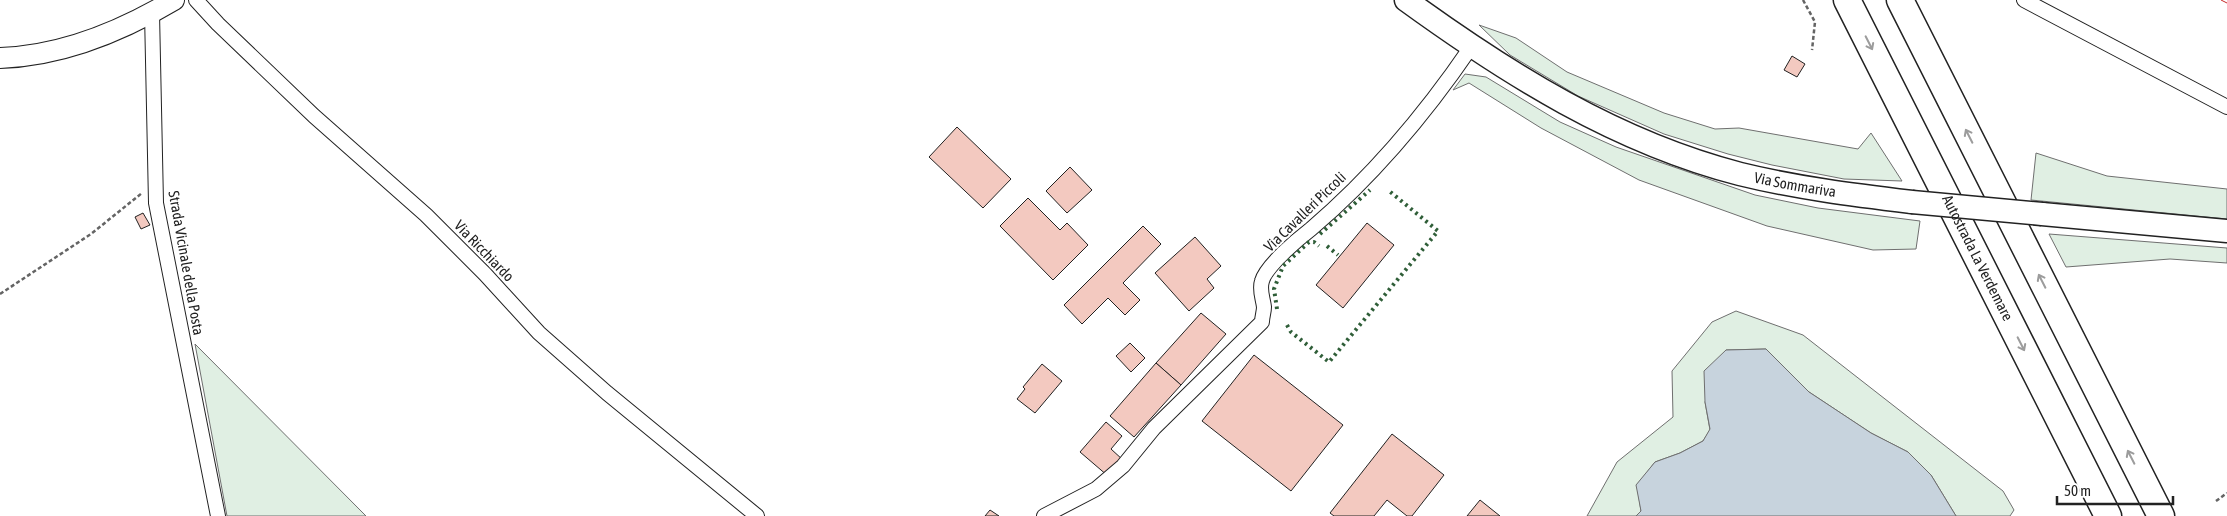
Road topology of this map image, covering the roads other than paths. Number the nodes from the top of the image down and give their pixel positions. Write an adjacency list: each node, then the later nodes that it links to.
1 (174, 0): 7 (main road)
2 (196, 0): 13 (street, Via Ricchiardo)
3 (1406, 0): 8 (main road, Via Sommariva)
4 (1847, 0): 15 (highway, Autostrada La Verdemare, one-way to 15)
5 (1900, 0): 16 (highway, one-way to 5)
6 (2024, 0): 10 (street)
7 (152, 13): 9 (main road); 12 (street, Strada Vicinale della Posta)
8 (1471, 47): 11 (main road, Via Sommariva, bridge); 14 (street, Via Cavalleri Piccoli)
9 (0, 58)
10 (2227, 107)
11 (2227, 230)
12 (218, 516)
13 (757, 516)
14 (1044, 516)
15 (2108, 516)
16 (2161, 516)

